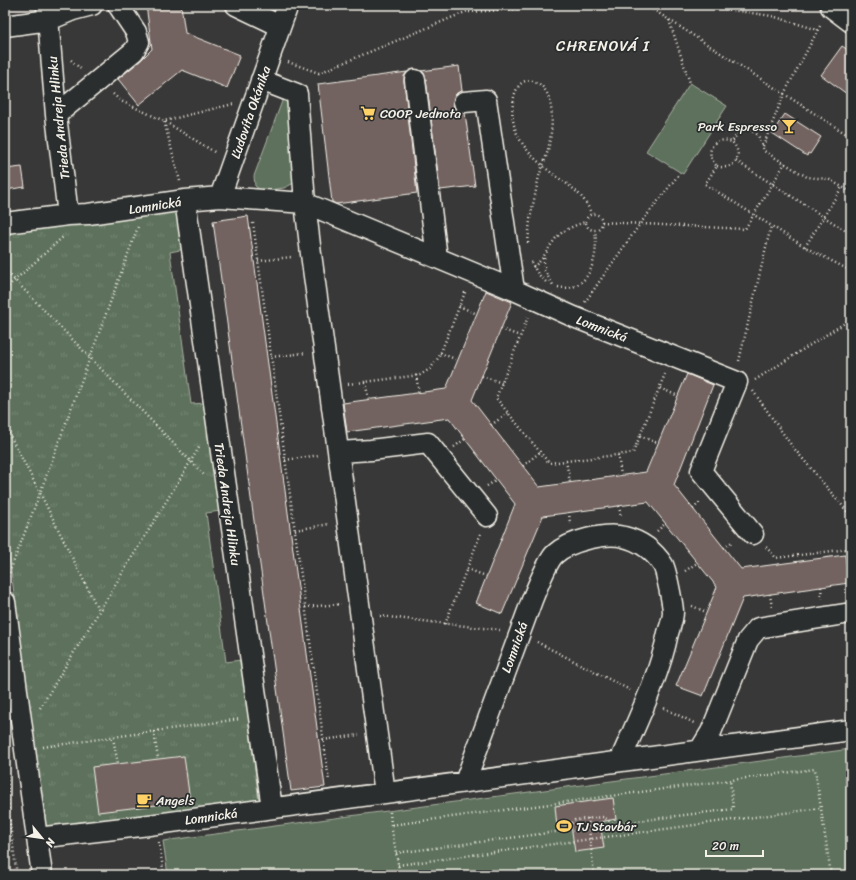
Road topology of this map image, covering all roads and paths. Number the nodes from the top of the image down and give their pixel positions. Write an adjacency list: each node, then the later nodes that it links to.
1 (92, 5): 11 (street)
2 (118, 5): 20 (street)
3 (236, 5): 15 (street)
4 (288, 5): 15 (street, Ľudovíta Okánika)
5 (482, 5): 10 (path)
6 (578, 5): 10 (path)
7 (646, 5): 12 (path)
8 (697, 5): 16 (path)
9 (831, 6): 13 (street); 16 (path)
10 (465, 12): 18 (path)
11 (48, 13): 14 (street); 17 (street, Trieda Andreja Hlinku)
12 (669, 20): 21 (path); 23 (path)
13 (851, 22)
14 (5, 26)
15 (280, 26): 22 (street, Ľudovíta Okánika)
16 (818, 30): 23 (path)
17 (50, 43): 20 (path); 25 (street, Trieda Andreja Hlinku)
18 (284, 60)
19 (415, 80): 58 (street)
20 (97, 82): 25 (street); 26 (path)
21 (690, 83)
22 (258, 89): 26 (path); 31 (street, Ľudovíta Okánika); 40 (street)
23 (784, 94): 27 (path); 29 (path)
24 (464, 102): 69 (street)
25 (56, 115): 43 (street, Trieda Andreja Hlinku)
26 (164, 122): 31 (path); 39 (path)
27 (851, 137)
28 (732, 142): 29 (path); 30 (path); 33 (path)
29 (763, 146): 32 (path)
30 (736, 161): 33 (path); 35 (path)
31 (232, 163): 38 (street, Ľudovíta Okánika)
32 (785, 164): 35 (path); 36 (path)
33 (716, 166): 44 (path)
34 (680, 173): 50 (path)
35 (772, 184): 44 (path); 45 (path)
36 (842, 187): 37 (path); 45 (path)
37 (851, 192)
38 (220, 197): 39 (street, Lomnická); 40 (street, Lomnická)
39 (185, 200): 41 (street, Lomnická); 94 (street, Trieda Andreja Hlinku)
40 (305, 203): 57 (street); 58 (street, Lomnická)
41 (146, 206): 43 (street, Lomnická); 81 (path)
42 (591, 214): 47 (path); 48 (path); 55 (path, bridge)
43 (68, 215): 49 (street, Lomnická)
44 (754, 215): 50 (path); 51 (path)
45 (823, 216): 53 (path); 56 (path)
46 (253, 222): 61 (path)
47 (585, 222): 52 (path); 60 (path)
48 (602, 222): 50 (path); 52 (path)
49 (5, 223)
50 (640, 224): 73 (path)
51 (771, 226): 56 (path); 87 (path)
52 (595, 231): 67 (path)
53 (851, 234)
54 (66, 235): 66 (path)
55 (528, 245)
56 (805, 247): 64 (path)
57 (311, 254): 61 (path); 77 (street)
58 (437, 258): 65 (street, Lomnická)
59 (530, 258): 62 (path)
60 (544, 258): 62 (path); 67 (path)
61 (258, 261): 80 (path)
62 (533, 267): 67 (path)
63 (5, 270): 66 (path)
64 (851, 271)
65 (473, 273): 69 (street, Lomnická); 71 (path)
66 (14, 281): 68 (path); 81 (path)
67 (554, 286)
68 (5, 289)
69 (514, 290): 70 (street, Lomnická)
70 (536, 300): 73 (street, Lomnická); 76 (path)
71 (459, 306): 72 (path); 78 (path)
72 (477, 314)
73 (574, 317): 79 (street, Lomnická)
74 (851, 320): 87 (path)
75 (501, 329): 76 (path)
76 (520, 336): 86 (path)
77 (325, 350): 80 (path); 88 (street)
78 (440, 353): 82 (path); 83 (path)
79 (672, 355): 87 (street, Lomnická); 89 (path)
80 (271, 357): 102 (path)
81 (90, 358): 104 (path); 109 (path)
82 (458, 360)
83 (416, 375): 85 (path); 90 (path)
84 (482, 376): 86 (path)
85 (365, 382): 88 (path); 92 (path)
86 (502, 383): 93 (path)
87 (738, 386): 111 (path); 114 (street)
88 (329, 387): 99 (street)
89 (660, 388): 91 (path); 97 (path)
90 (419, 393)
91 (678, 396)
92 (369, 400)
93 (508, 413): 95 (path); 100 (path)
94 (216, 420): 104 (path); 128 (street, Trieda Andreja Hlinku)
95 (491, 425)
96 (5, 426): 109 (path)
97 (640, 436): 98 (path); 101 (path)
98 (658, 443)
99 (339, 452): 102 (path); 110 (street); 112 (street)
100 (540, 452): 103 (path); 105 (path)
101 (618, 455): 103 (path); 106 (path)
102 (285, 460): 113 (path)
103 (566, 461): 108 (path)
104 (191, 462): 107 (path); 122 (path)
105 (523, 466)
106 (621, 475)
107 (207, 478)
108 (570, 482)
109 (40, 493): 118 (path); 122 (path)
110 (487, 516): 116 (path)
111 (851, 516)
112 (348, 522): 113 (path); 121 (street)
113 (295, 530): 120 (path)
114 (753, 534): 115 (path)
115 (848, 550)
116 (467, 569): 117 (path); 124 (path)
117 (486, 576)
118 (5, 584)
119 (5, 602): 135 (street)
120 (305, 608): 121 (path); 134 (path)
121 (359, 608): 124 (path); 131 (street)
122 (99, 611): 127 (path)
123 (851, 613): 132 (street)
124 (445, 624): 125 (path)
125 (520, 633): 126 (path); 126 (street, Lomnická); 143 (street, Lomnická)
126 (646, 699): 132 (path); 138 (street, Lomnická)
127 (39, 709)
128 (258, 716): 130 (path); 146 (street, Trieda Andreja Hlinku)
129 (851, 730): 136 (street, Lomnická)
130 (154, 732): 133 (path); 137 (path)
131 (377, 732): 134 (path); 145 (street)
132 (711, 732): 136 (street)
133 (113, 738): 135 (path); 139 (path)
134 (323, 740): 144 (path)
135 (25, 750): 150 (street)
136 (700, 750): 138 (street, Lomnická)
137 (158, 759)
138 (620, 761): 143 (street, Lomnická)
139 (118, 764)
140 (7, 769): 141 (path)
141 (6, 778): 153 (path)
142 (730, 780): 147 (path); 148 (path); 149 (path)
143 (465, 782): 145 (street, Lomnická)
144 (329, 784)
145 (387, 799): 146 (street, Lomnická); 149 (path)
146 (272, 808): 150 (street, Lomnická)
147 (821, 808): 152 (path); 162 (path)
148 (588, 818): 152 (path); 155 (path)
149 (391, 825): 155 (path)
150 (36, 838): 158 (street)
151 (159, 838): 159 (path)
152 (590, 839): 156 (path); 161 (path)
153 (12, 845): 154 (path); 157 (path)
154 (5, 846)
155 (396, 853): 156 (path)
156 (398, 865): 160 (path)
157 (17, 875)
158 (42, 875)
159 (164, 875)
160 (400, 875)
161 (594, 875)
162 (831, 875)

